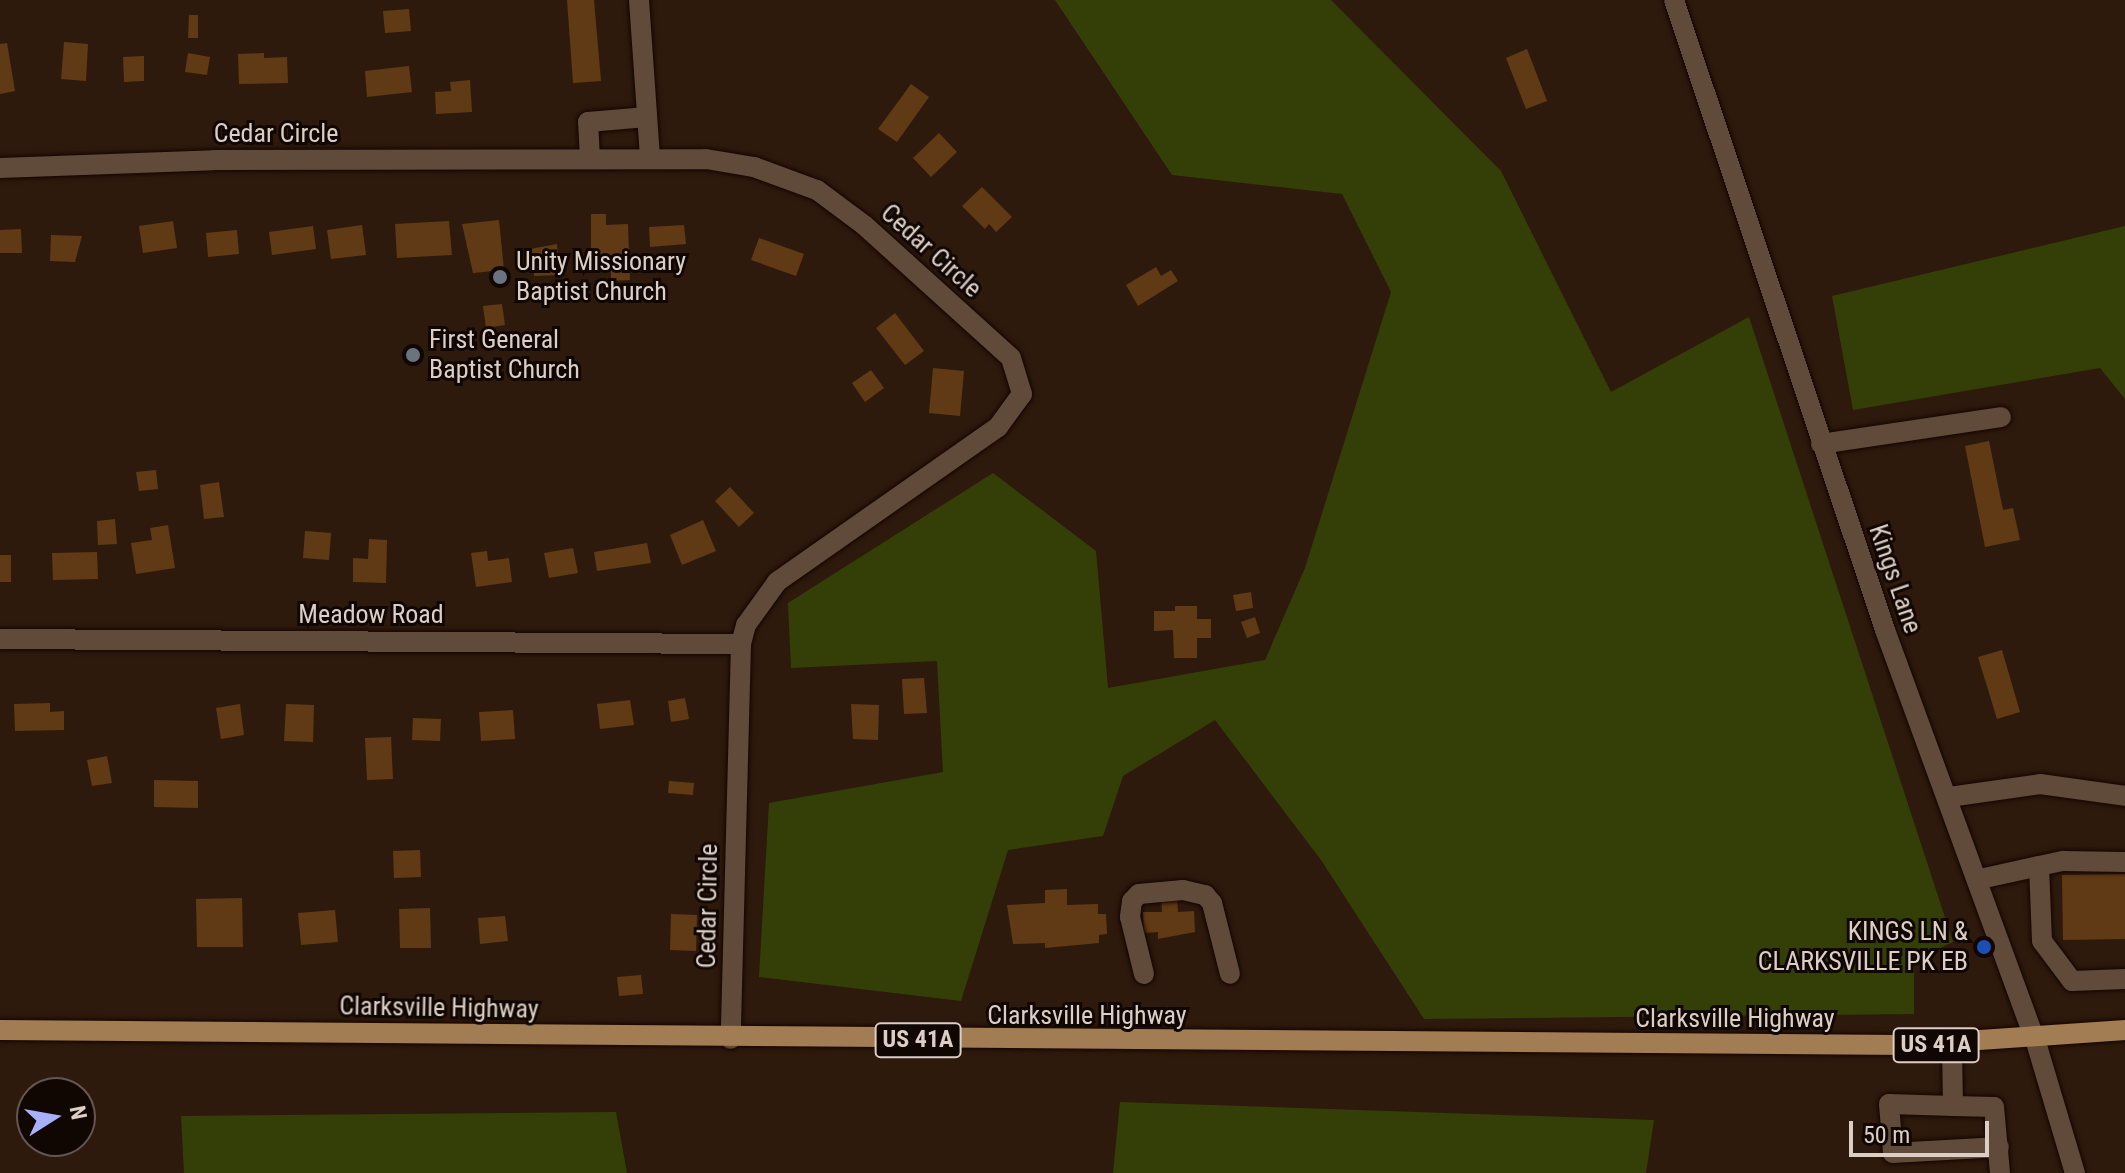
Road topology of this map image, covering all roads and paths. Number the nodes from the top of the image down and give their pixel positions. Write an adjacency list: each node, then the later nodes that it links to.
1 (639, 0): 3 (street)
2 (1674, 0): 8 (street, Kings Lane)
3 (647, 117): 4 (street); 5 (street)
4 (590, 159): 5 (street, Cedar Circle); 6 (street, Cedar Circle)
5 (650, 159): 10 (street, Cedar Circle)
6 (0, 168)
7 (2001, 417): 8 (street)
8 (1821, 444): 12 (street, Kings Lane)
9 (0, 639): 10 (street, Meadow Road)
10 (741, 644): 21 (street, Cedar Circle)
11 (2125, 796): 12 (street)
12 (1949, 797): 15 (street, Kings Lane)
13 (2125, 862): 14 (street)
14 (2039, 866): 15 (street); 18 (street)
15 (1980, 879): 22 (street, Kings Lane)
16 (1144, 974): 17 (street)
17 (1230, 974)
18 (2125, 979)
19 (0, 1030): 21 (main road, Clarksville Highway / US 41A)
20 (2125, 1030): 22 (main road, Clarksville Highway / US 41A)
21 (731, 1039): 23 (main road, Clarksville Highway / US 41A)
22 (2035, 1039): 23 (main road, Clarksville Highway / US 41A); 27 (street, Kings Lane)
23 (1952, 1045): 24 (street)
24 (1953, 1106): 25 (street); 25 (street)
25 (1999, 1147): 26 (street)
26 (2000, 1173)
27 (2075, 1173)

